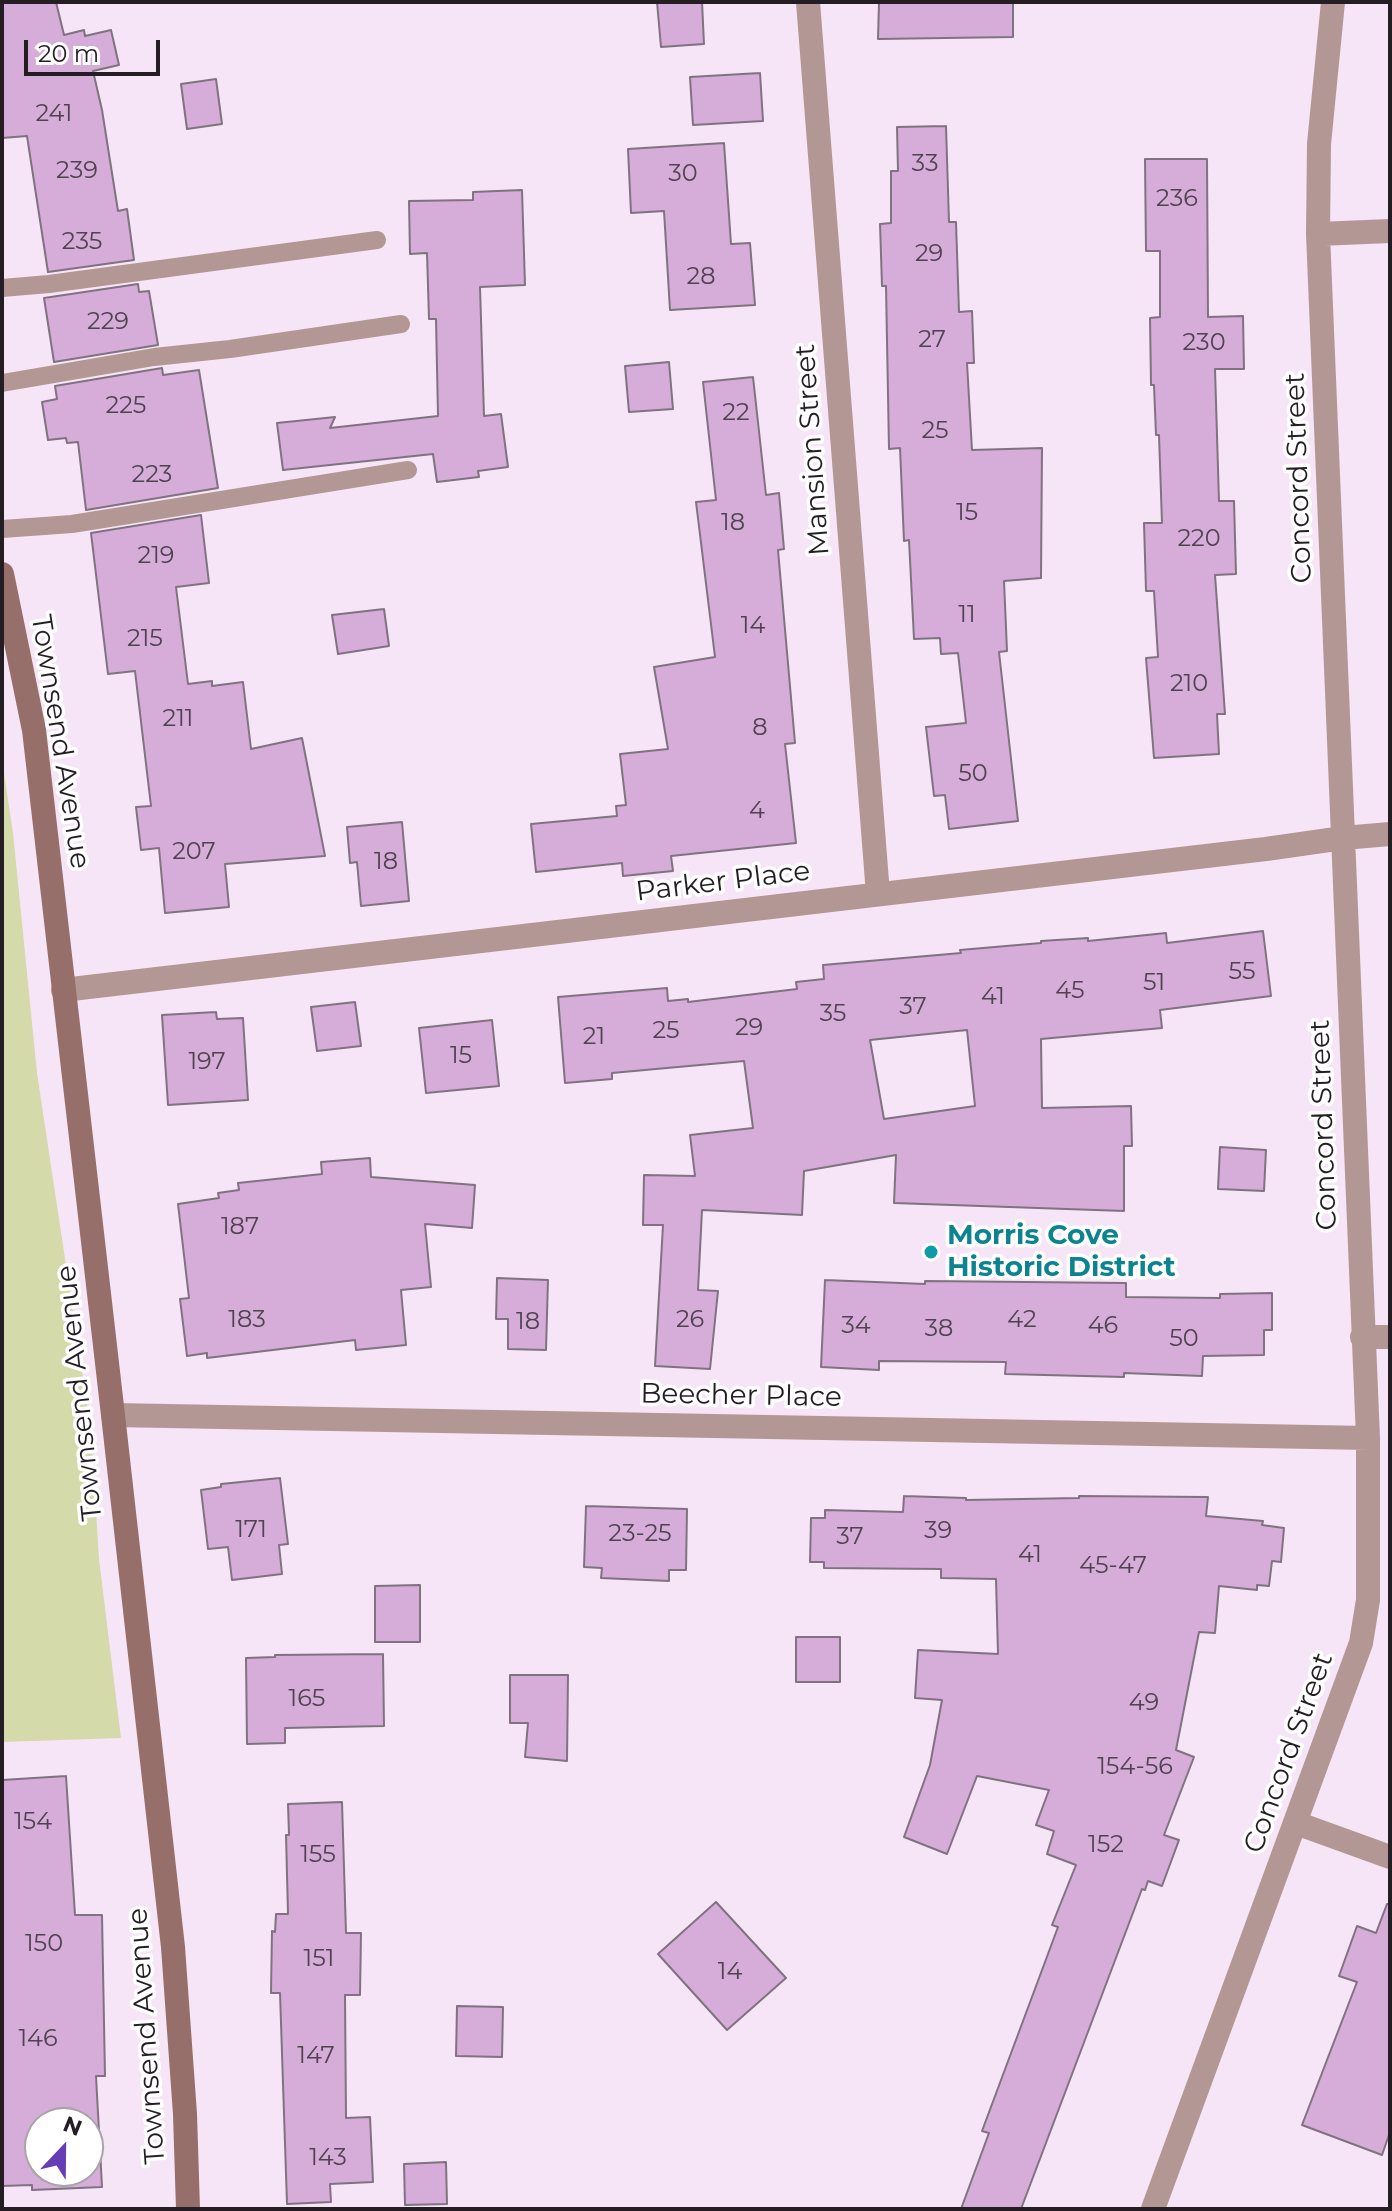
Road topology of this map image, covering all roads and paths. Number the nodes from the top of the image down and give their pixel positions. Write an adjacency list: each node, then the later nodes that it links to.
1 (808, 2): 14 (street, Mansion Street)
2 (1333, 2): 4 (street, Concord Street)
3 (1390, 231): 4 (street)
4 (1318, 234): 13 (street, Concord Street)
5 (377, 240): 6 (lane)
6 (2, 288)
7 (401, 324): 8 (lane)
8 (2, 383)
9 (408, 470): 10 (lane)
10 (2, 529)
11 (2, 574): 15 (main road, Townsend Avenue)
12 (1390, 834): 13 (street, Parker Place)
13 (1343, 838): 14 (street, Parker Place); 16 (street, Concord Street)
14 (878, 894): 15 (street, Parker Place)
15 (63, 990): 18 (main road, Townsend Avenue)
16 (1362, 1337): 17 (street); 19 (street, Concord Street)
17 (1390, 1337)
18 (113, 1415): 19 (street, Beecher Place); 22 (main road, Townsend Avenue)
19 (1368, 1438): 20 (street, Concord Street)
20 (1296, 1823): 21 (street); 23 (street, Concord Street)
21 (1390, 1857)
22 (188, 2209)
23 (1153, 2209)

